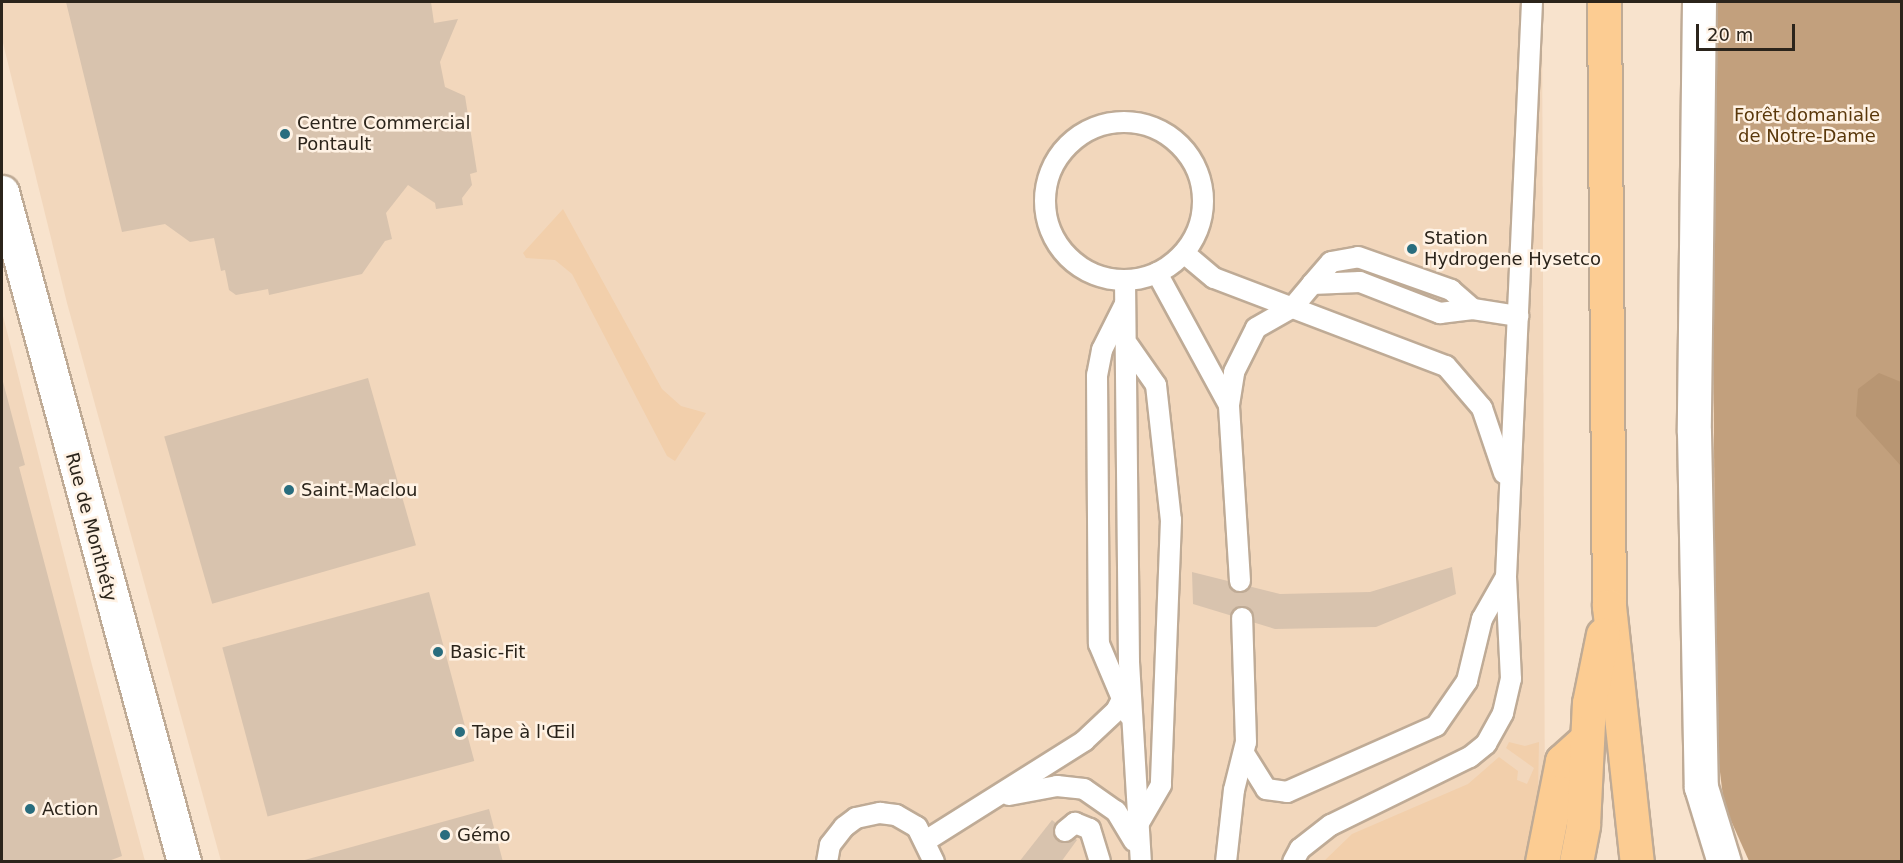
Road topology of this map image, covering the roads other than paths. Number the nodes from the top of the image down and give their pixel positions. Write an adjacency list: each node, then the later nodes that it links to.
1 (1532, 2): 9 (lane)
2 (1604, 2): 15 (main road)
3 (1699, 2): 36 (street)
4 (2, 192): 26 (street, Rue de Monthéty)
5 (1184, 253): 6 (lane); 7 (lane); 8 (lane)
6 (1157, 273): 7 (lane); 11 (lane)
7 (1126, 289): 10 (lane); 18 (lane)
8 (1293, 307): 9 (lane); 11 (lane); 12 (lane)
9 (1518, 316): 12 (lane)
10 (1128, 345): 17 (lane); 23 (lane)
11 (1229, 405): 14 (lane)
12 (1509, 512): 13 (lane)
13 (1506, 577): 21 (lane); 32 (lane)
14 (1240, 581)
15 (1609, 606): 20 (main road); 35 (main road)
16 (1242, 618): 21 (lane)
17 (1129, 662): 18 (lane); 19 (lane)
18 (1122, 702): 19 (lane); 22 (lane)
19 (1132, 720): 23 (lane)
20 (1584, 741): 33 (main road); 34 (main road)
21 (1245, 754): 31 (lane)
22 (998, 798): 25 (lane); 30 (lane)
23 (1136, 828): 30 (lane)
24 (1065, 831): 29 (lane)
25 (927, 840): 27 (lane); 28 (lane)
26 (184, 861)
27 (827, 861)
28 (934, 861)
29 (1100, 861)
30 (1140, 861)
31 (1226, 861)
32 (1293, 861)
33 (1542, 861)
34 (1576, 861)
35 (1637, 861)
36 (1724, 861)

